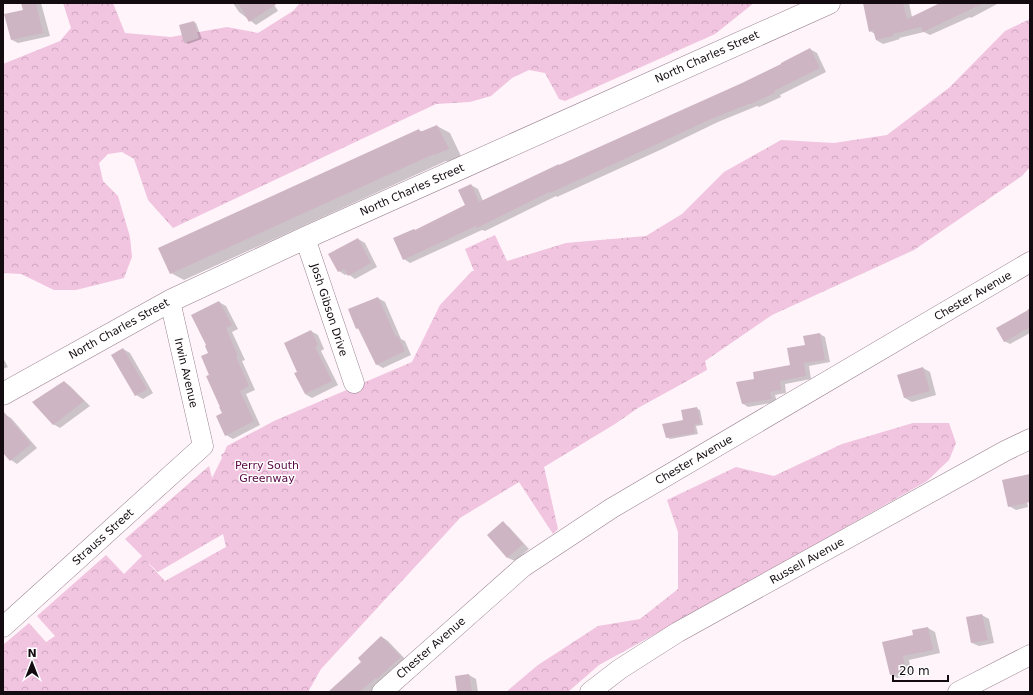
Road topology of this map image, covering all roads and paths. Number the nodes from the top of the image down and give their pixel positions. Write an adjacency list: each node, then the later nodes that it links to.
1 (829, 3): 2 (street, North Charles Street)
2 (305, 238): 4 (street, North Charles Street); 5 (street, Josh Gibson Drive)
3 (1030, 262): 11 (street, Chester Avenue)
4 (170, 300): 6 (street, North Charles Street); 8 (street, Irwin Avenue)
5 (354, 383)
6 (3, 394)
7 (1030, 439): 12 (street, Russell Avenue)
8 (203, 446): 9 (street, Strauss Street)
9 (3, 627)
10 (1030, 655): 13 (street)
11 (382, 692)
12 (590, 692)
13 (958, 692)

